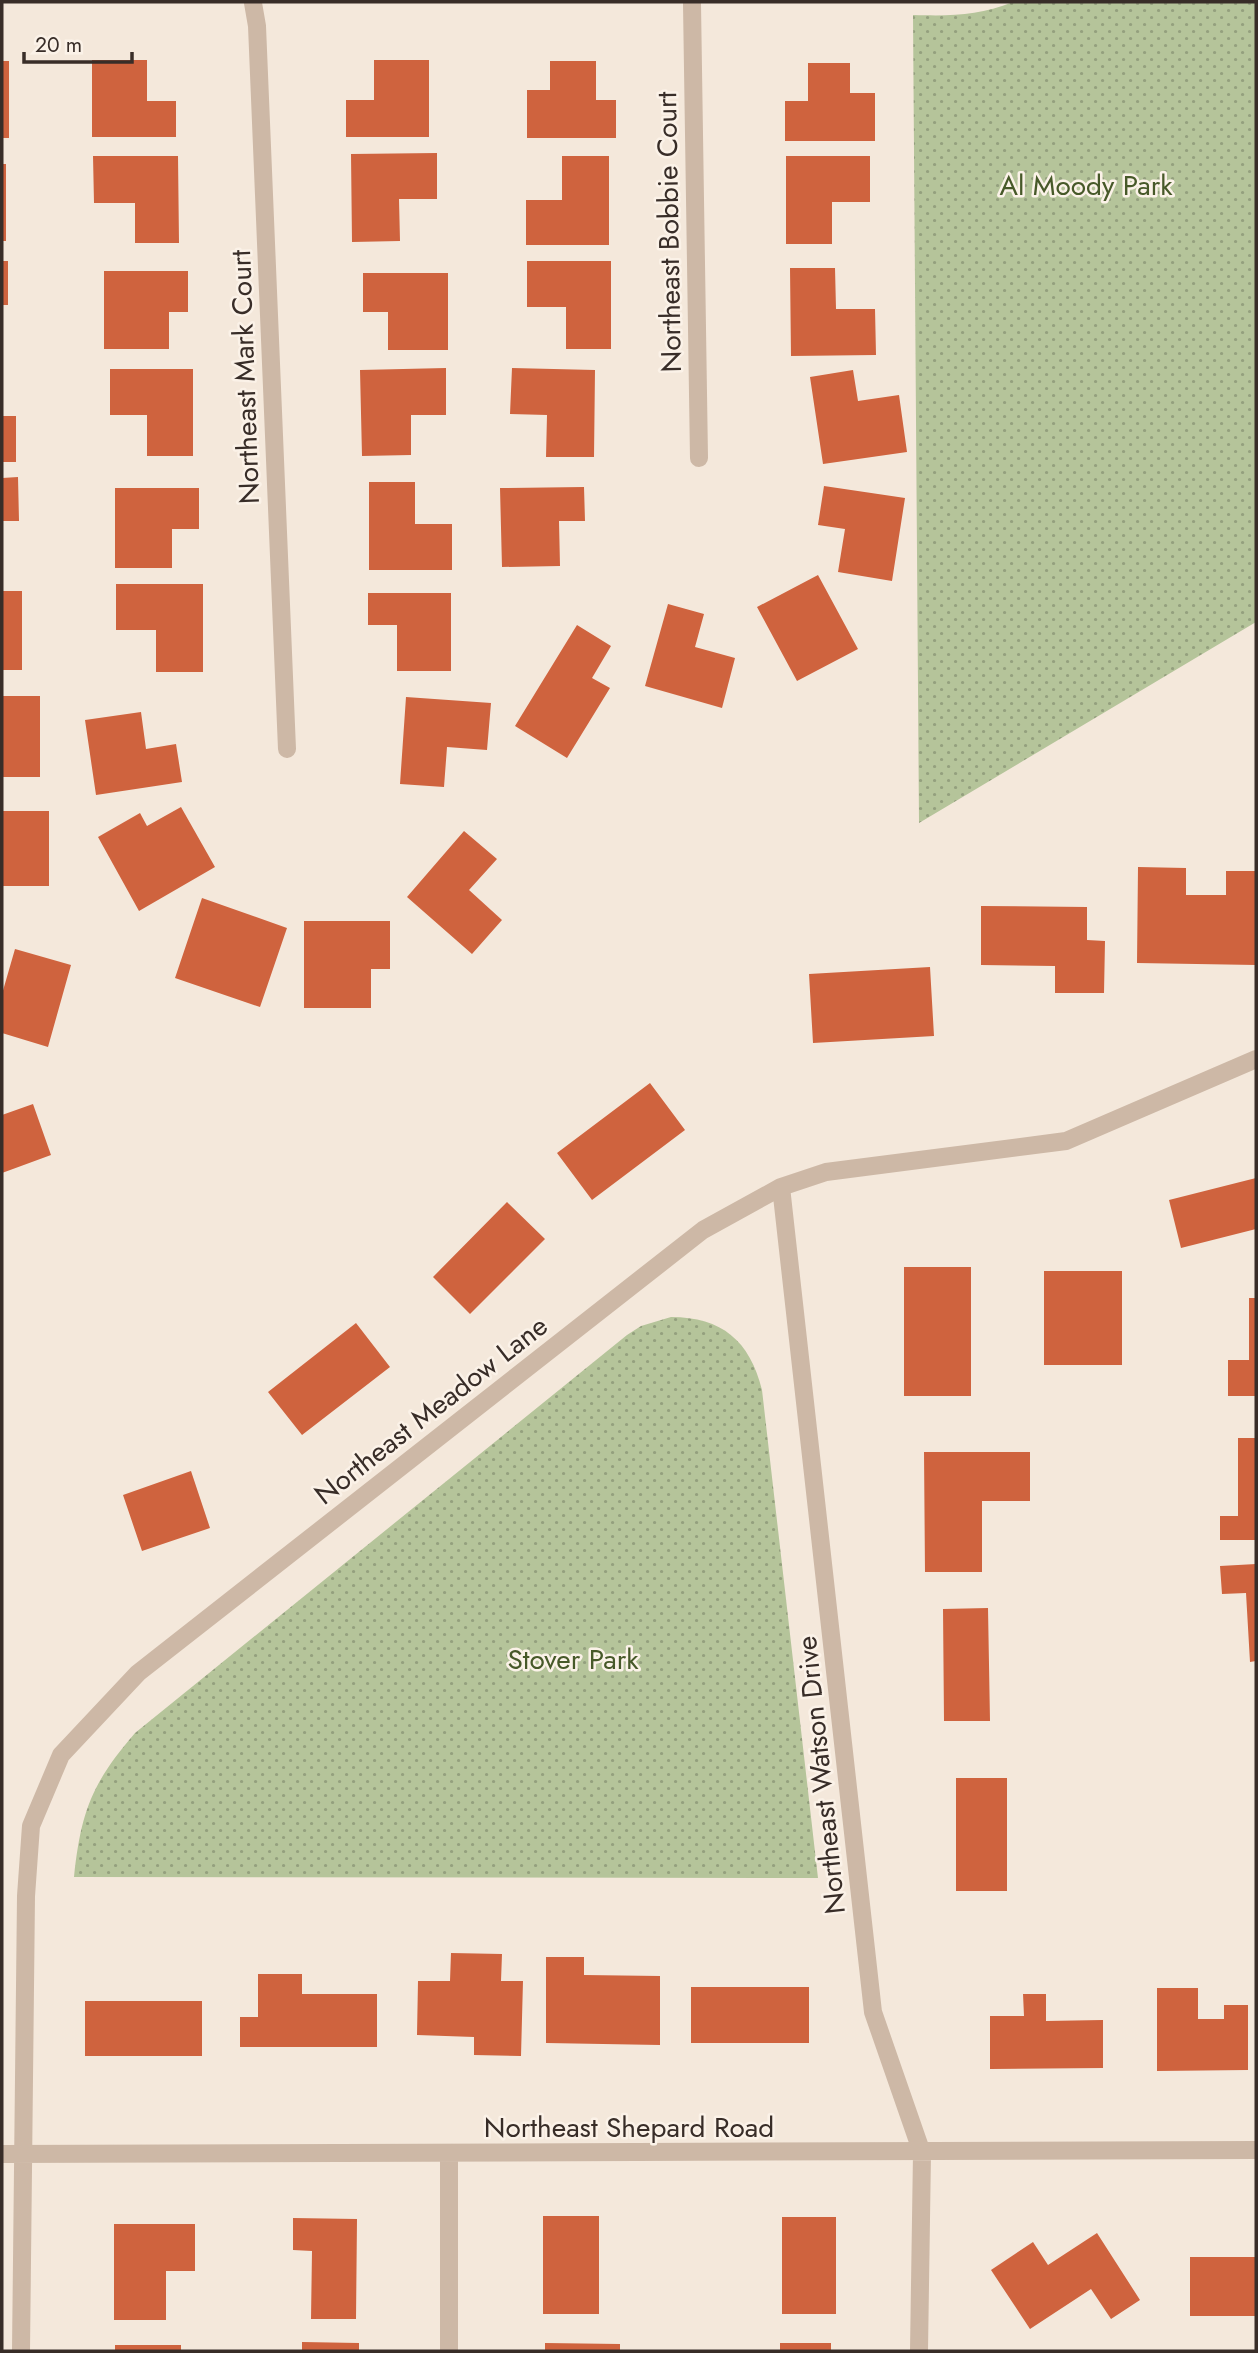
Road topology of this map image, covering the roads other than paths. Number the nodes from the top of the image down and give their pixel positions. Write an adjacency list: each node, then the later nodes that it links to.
1 (255, 2): 4 (street, Northeast Mark Court)
2 (693, 3): 3 (street, Northeast Bobbie Court)
3 (699, 458)
4 (286, 749)
5 (1256, 1059): 6 (street, Northeast Meadow Lane)
6 (782, 1188): 8 (street, Northeast Watson Drive); 10 (street, Northeast Meadow Lane)
7 (1256, 2150): 8 (street, Northeast Shepard Road)
8 (922, 2153): 11 (street, Northeast Shepard Road); 14 (street, Northeast Watson Drive)
9 (2, 2154): 10 (street, Northeast Shepard Road)
10 (22, 2154): 11 (street, Northeast Shepard Road); 12 (street, Northeast Meadow Lane)
11 (449, 2154): 13 (street)
12 (21, 2351)
13 (449, 2351)
14 (919, 2351)

